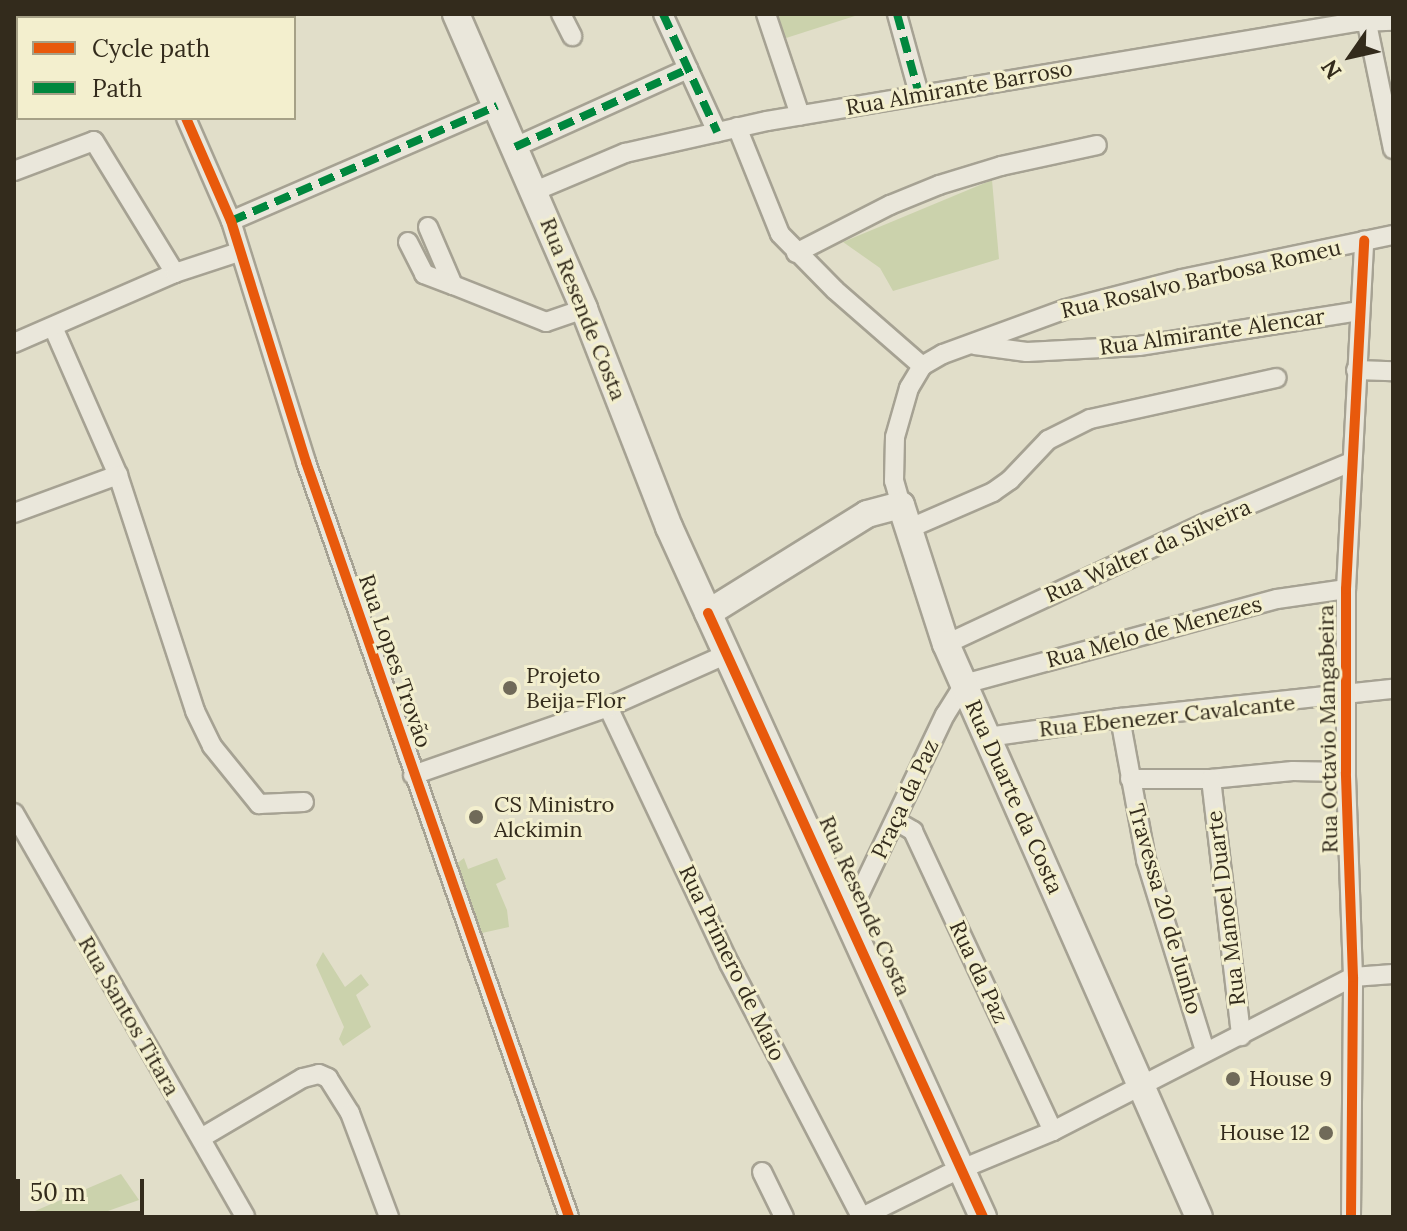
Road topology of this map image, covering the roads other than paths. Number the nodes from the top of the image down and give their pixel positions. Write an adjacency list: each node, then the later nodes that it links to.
1 (561, 14): 8 (street)
2 (663, 14): 9 (street)
3 (766, 14): 12 (street)
4 (897, 14): 10 (street)
5 (1365, 18): 7 (street, Rua Almirante Barroso); 10 (street, Rua Almirante Barroso); 18 (street)
6 (456, 19): 11 (main road, Rua Resende Costa)
7 (1393, 21)
8 (572, 36)
9 (688, 69): 15 (street); 17 (street)
10 (919, 94): 12 (street, Rua Almirante Barroso)
11 (497, 106): 17 (main road, Rua Resende Costa); 21 (street)
12 (800, 115): 14 (street, Rua Almirante Barroso)
13 (187, 120): 21 (street, Rua Lopes Trovão)
14 (737, 127): 15 (street, Rua Almirante Barroso); 27 (street)
15 (717, 132): 20 (street, Rua Almirante Barroso)
16 (1097, 145): 27 (street)
17 (515, 147): 20 (main road, Rua Resende Costa)
18 (1393, 148)
19 (14, 171): 28 (street)
20 (535, 191): 30 (main road, Rua Resende Costa)
21 (231, 221): 26 (street, Rua Lopes Trovão)
22 (428, 227): 29 (street)
23 (1393, 235): 24 (street, Rua Rosalvo Barbosa Romeu)
24 (1364, 240): 31 (street, Rua Octavio Mangabeira); 34 (street, Rua Rosalvo Barbosa Romeu)
25 (408, 242): 29 (street)
26 (239, 252): 28 (street); 54 (street, Rua Lopes Trovão)
27 (796, 253): 35 (street)
28 (175, 273): 32 (street)
29 (453, 285): 30 (street)
30 (584, 309): 44 (main road, Rua Resende Costa)
31 (1360, 311): 34 (street, Rua Almirante Alencar); 36 (street, Rua Octavio Mangabeira)
32 (53, 327): 33 (street); 40 (street)
33 (14, 343)
34 (969, 344): 35 (street, Rua Rosalvo Barbosa Romeu)
35 (922, 366): 42 (street, Rua Duarte da Costa)
36 (1356, 370): 37 (street); 39 (street, Rua Octavio Mangabeira)
37 (1393, 371)
38 (1277, 378): 42 (street)
39 (1351, 462): 43 (street, Rua Octavio Mangabeira); 45 (street, Rua Walter da Silveira)
40 (118, 475): 41 (street); 57 (street)
41 (14, 513)
42 (904, 517): 44 (main road); 45 (main road, Rua Duarte da Costa)
43 (1346, 589): 47 (street, Rua Melo de Menezes); 49 (street, Rua Octavio Mangabeira)
44 (708, 613): 46 (main road, Rua Resende Costa)
45 (946, 644): 47 (main road, Rua Duarte da Costa)
46 (727, 654): 50 (street); 60 (main road, Rua Resende Costa)
47 (964, 684): 52 (main road, Rua Duarte da Costa); 59 (street, Praça da Paz)
48 (1393, 689): 49 (street, Rua Ebenezer Cavalcante)
49 (1347, 696): 51 (street, Rua Ebenezer Cavalcante); 53 (street, Rua Octavio Mangabeira)
50 (608, 707): 54 (street); 74 (street, Rua Primero de Maio)
51 (1120, 718): 52 (street, Rua Ebenezer Cavalcante); 55 (street, Travessa 20 de Junho)
52 (988, 737): 65 (main road, Rua Duarte da Costa)
53 (1346, 772): 56 (street); 62 (street, Rua Octavio Mangabeira)
54 (413, 775): 72 (street, Rua Lopes Trovão)
55 (1130, 779): 56 (street); 64 (street, Travessa 20 de Junho)
56 (1211, 779): 63 (street, Rua Manoel Duarte)
57 (304, 802)
58 (14, 813): 67 (street, Rua Santos Titara)
59 (896, 821): 60 (street, Praça da Paz); 66 (street, Rua da Paz)
60 (849, 916): 68 (main road, Rua Resende Costa)
61 (1393, 974): 62 (street)
62 (1353, 977): 63 (street); 77 (street, Rua Octavio Mangabeira)
63 (1241, 1036): 64 (street)
64 (1205, 1051): 65 (street)
65 (1142, 1084): 66 (street); 76 (main road, Rua Duarte da Costa)
66 (1053, 1131): 68 (street)
67 (201, 1138): 70 (street, Rua Santos Titara); 71 (street)
68 (962, 1171): 74 (street); 75 (main road, Rua Resende Costa)
69 (762, 1172): 73 (street)
70 (245, 1217)
71 (389, 1217)
72 (569, 1217)
73 (784, 1217)
74 (861, 1217)
75 (983, 1217)
76 (1199, 1217)
77 (1351, 1217)

